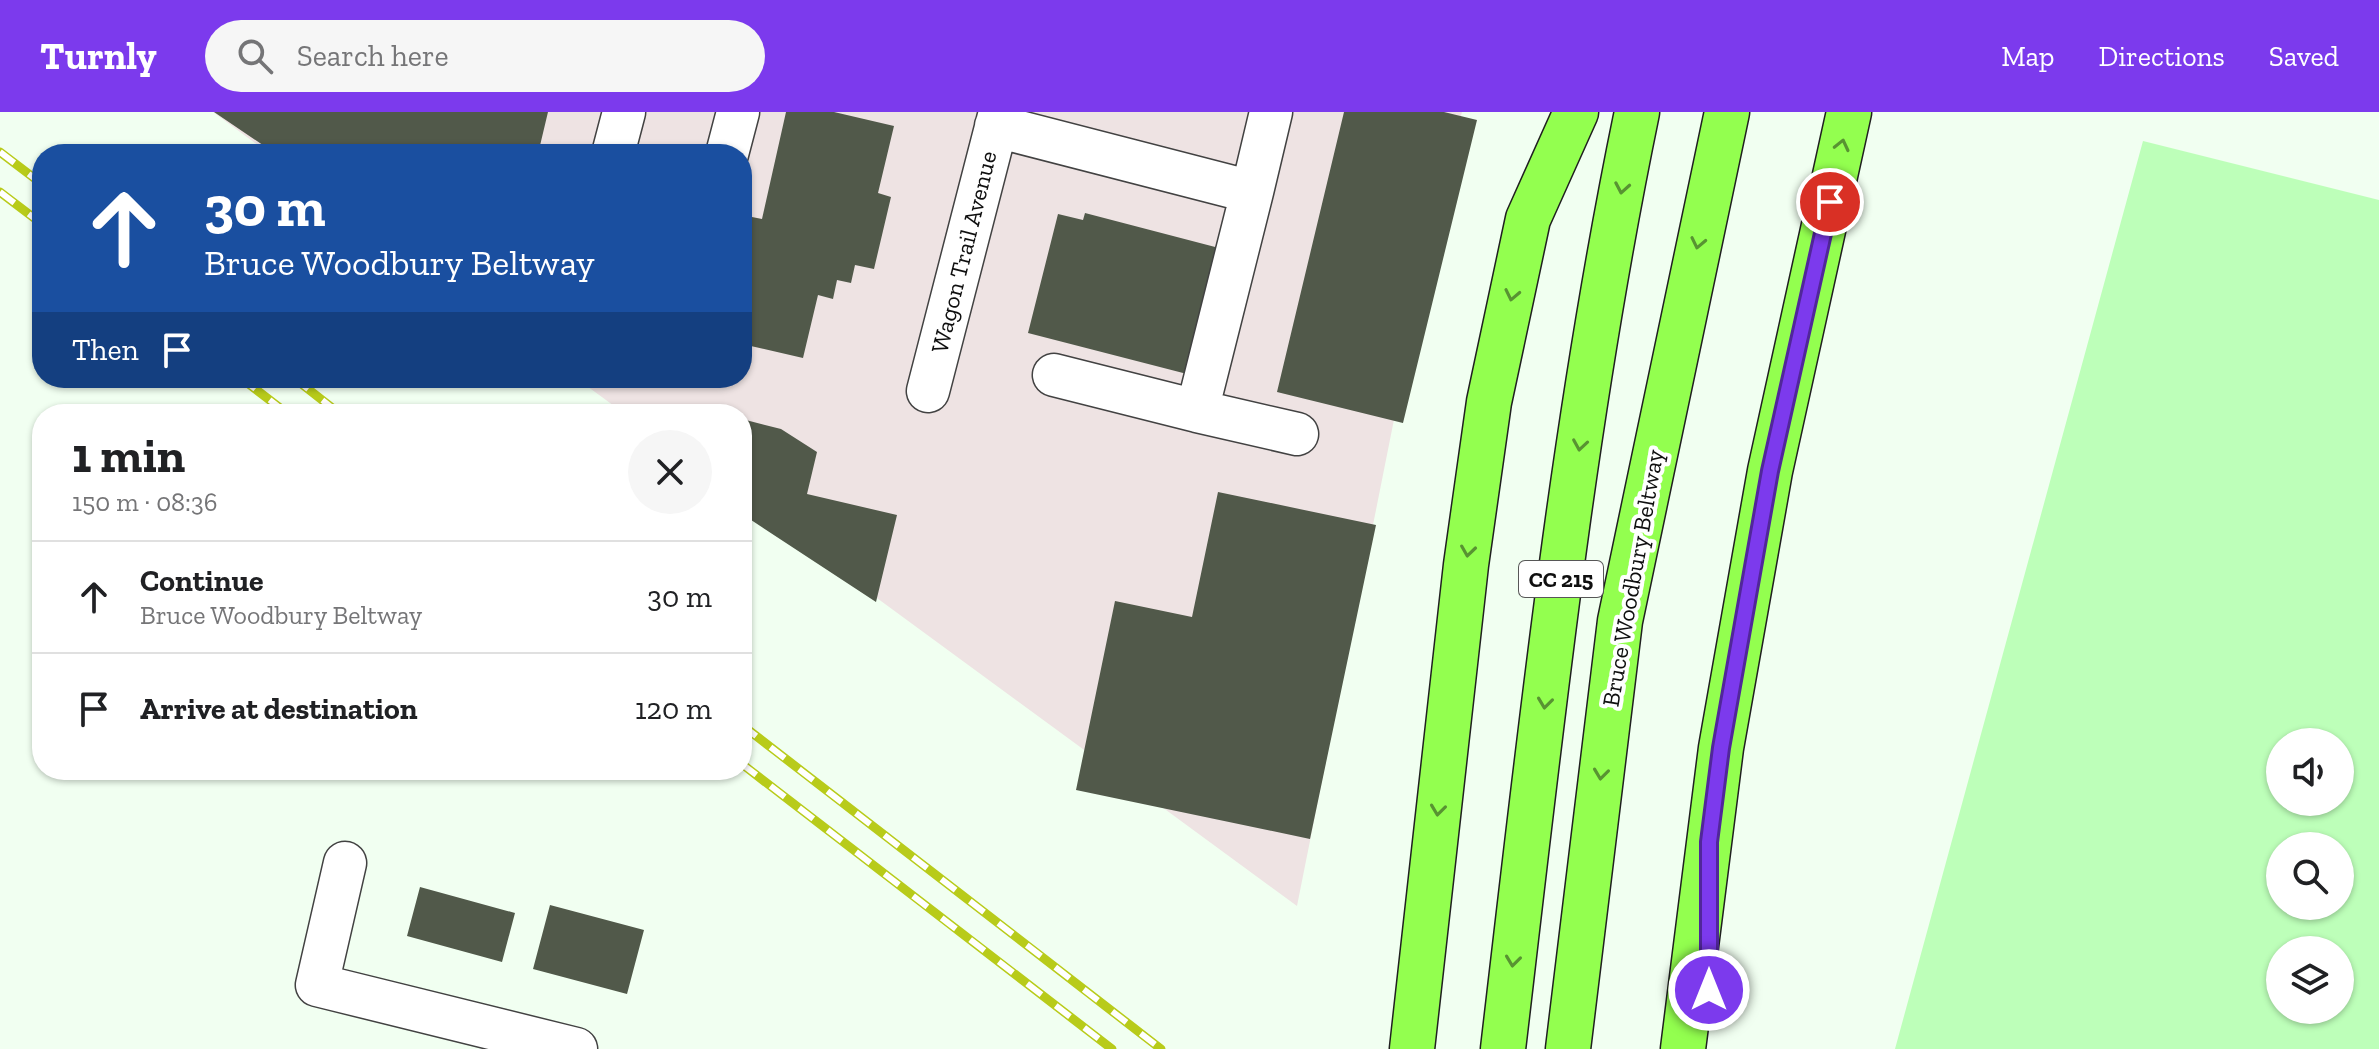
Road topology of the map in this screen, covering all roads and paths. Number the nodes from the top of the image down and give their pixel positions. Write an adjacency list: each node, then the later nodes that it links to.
1 (624, 112): 9 (street)
2 (738, 112): 10 (street)
3 (1271, 112): 11 (street)
4 (1576, 112): 19 (highway, one-way to 19)
5 (1637, 112): 20 (highway, CC 215, one-way to 20)
6 (1727, 112): 21 (highway, Bruce Woodbury Beltway / CC 215, one-way to 21)
7 (1849, 112): 16 (highway, one-way to 7)
8 (998, 119): 11 (street); 13 (street, Wagon Trail Avenue)
9 (616, 144)
10 (730, 144)
11 (1252, 192): 14 (street)
12 (1054, 375): 14 (street)
13 (928, 391)
14 (1197, 411): 15 (street)
15 (1297, 434)
16 (1709, 842): 22 (highway); 23 (highway)
17 (345, 863): 18 (street)
18 (576, 1049)
19 (1412, 1049)
20 (1503, 1049)
21 (1568, 1049)
22 (1683, 1049)
23 (1709, 1049)

